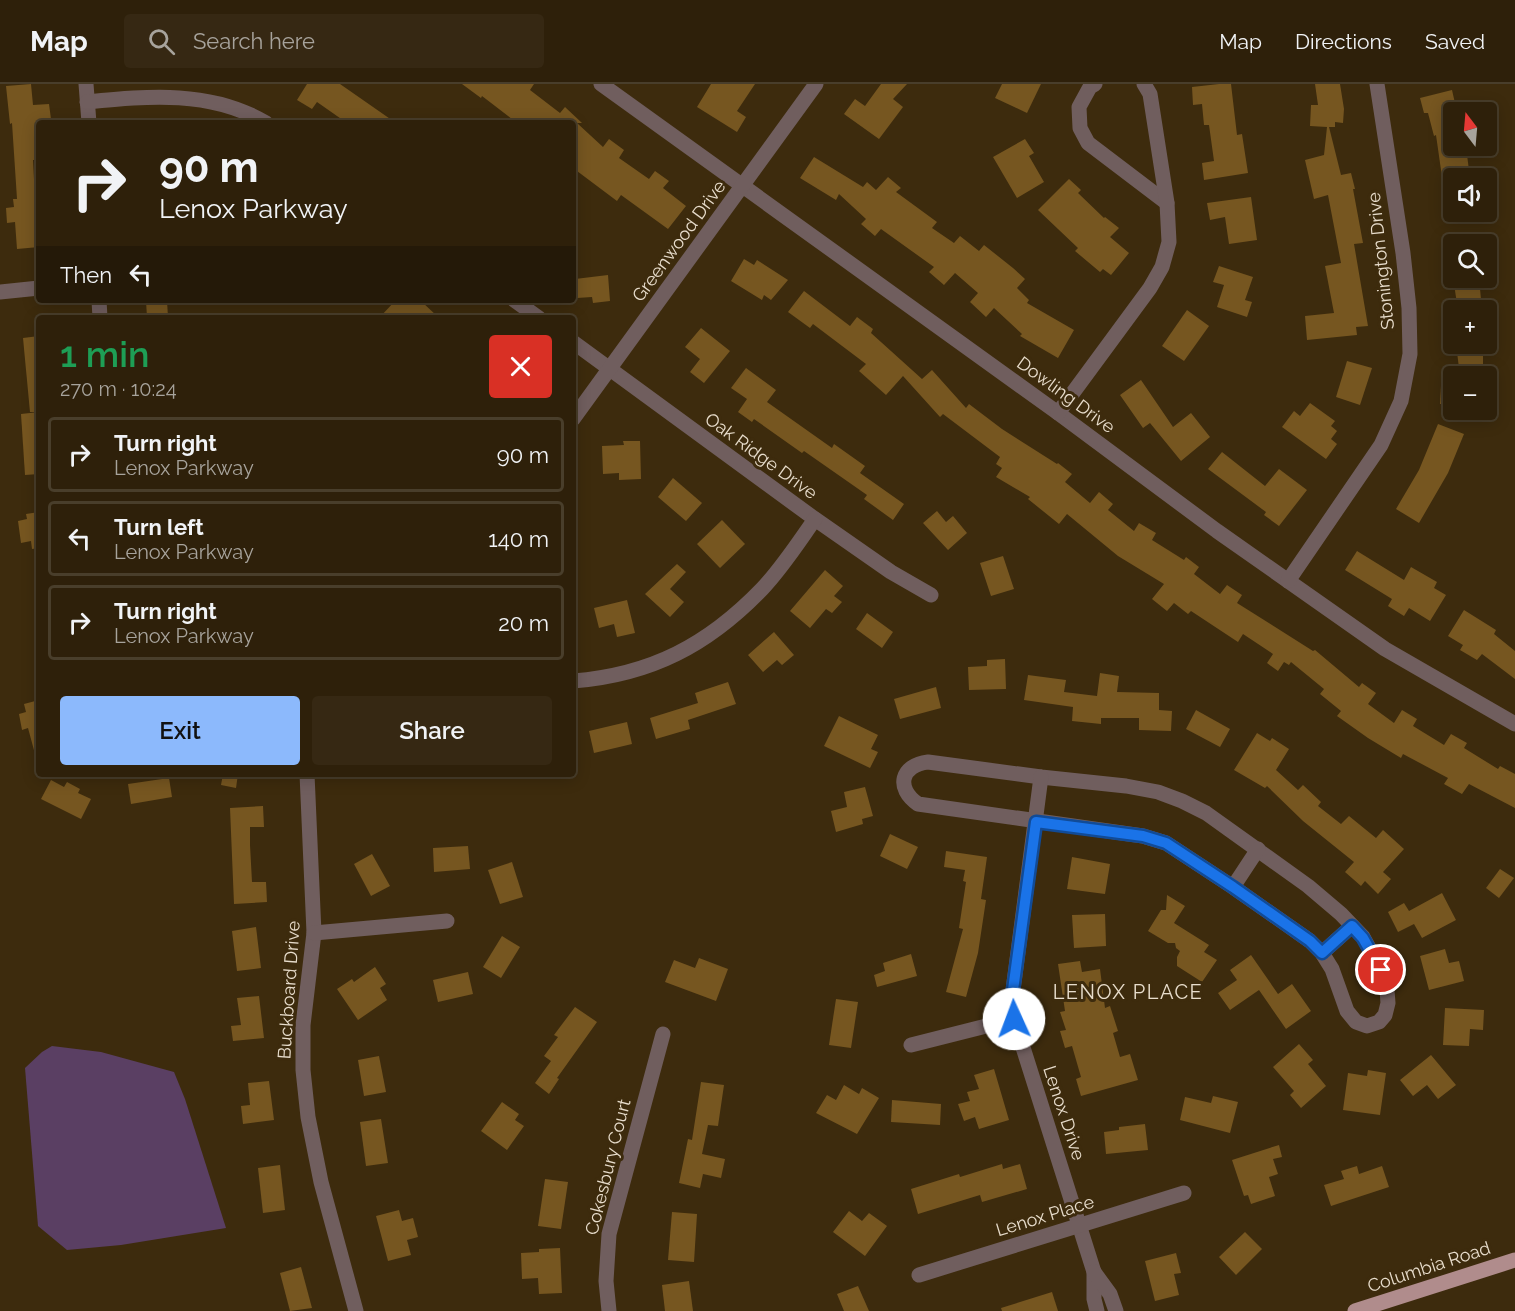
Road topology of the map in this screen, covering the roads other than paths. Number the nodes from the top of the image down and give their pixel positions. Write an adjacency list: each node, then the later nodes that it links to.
1 (86, 84): 7 (street)
2 (601, 84): 10 (street, Dowling Drive)
3 (816, 84): 10 (street, Greenwood Drive)
4 (1095, 84): 11 (street)
5 (1144, 84): 11 (street)
6 (1377, 84): 21 (street, Stonington Drive)
7 (87, 102): 8 (street); 9 (street)
8 (89, 120)
9 (260, 120)
10 (743, 185): 17 (street, Greenwood Drive); 18 (street, Dowling Drive)
11 (1167, 203): 18 (street)
12 (36, 288): 13 (street)
13 (0, 291)
14 (518, 303): 15 (street)
15 (535, 315)
16 (576, 344): 17 (street, Oak Ridge Drive)
17 (610, 369): 19 (street, Greenwood Drive); 20 (street, Oak Ridge Drive)
18 (1058, 413): 21 (street, Dowling Drive)
19 (576, 415)
20 (815, 519): 22 (street, Oak Ridge Drive); 23 (street)
21 (1288, 581): 24 (street, Dowling Drive)
22 (931, 595)
23 (576, 681)
24 (1515, 724)
25 (307, 777): 32 (street, Buckboard Drive)
26 (1041, 777): 27 (street, Lenox Drive); 27 (street); 28 (street)
27 (1036, 822): 29 (street); 34 (street, Lenox Drive)
28 (1258, 849): 29 (street); 31 (street)
29 (1233, 887): 33 (street)
30 (447, 921): 32 (street)
31 (1352, 926): 33 (street); 33 (street)
32 (314, 933): 42 (street, Buckboard Drive)
33 (1322, 953)
34 (1014, 1019): 36 (street); 38 (street, Lenox Drive)
35 (663, 1034): 43 (street, Cokesbury Court)
36 (911, 1045)
37 (1184, 1193): 38 (street, Lenox Place)
38 (1079, 1226): 40 (street, Lenox Drive); 41 (street, Lenox Place)
39 (1515, 1260): 46 (main road, Columbia Road)
40 (1094, 1272): 44 (street, Lenox Drive); 45 (street, Lenox Drive)
41 (918, 1275)
42 (356, 1311)
43 (609, 1311)
44 (1097, 1311)
45 (1116, 1311)
46 (1355, 1311)

